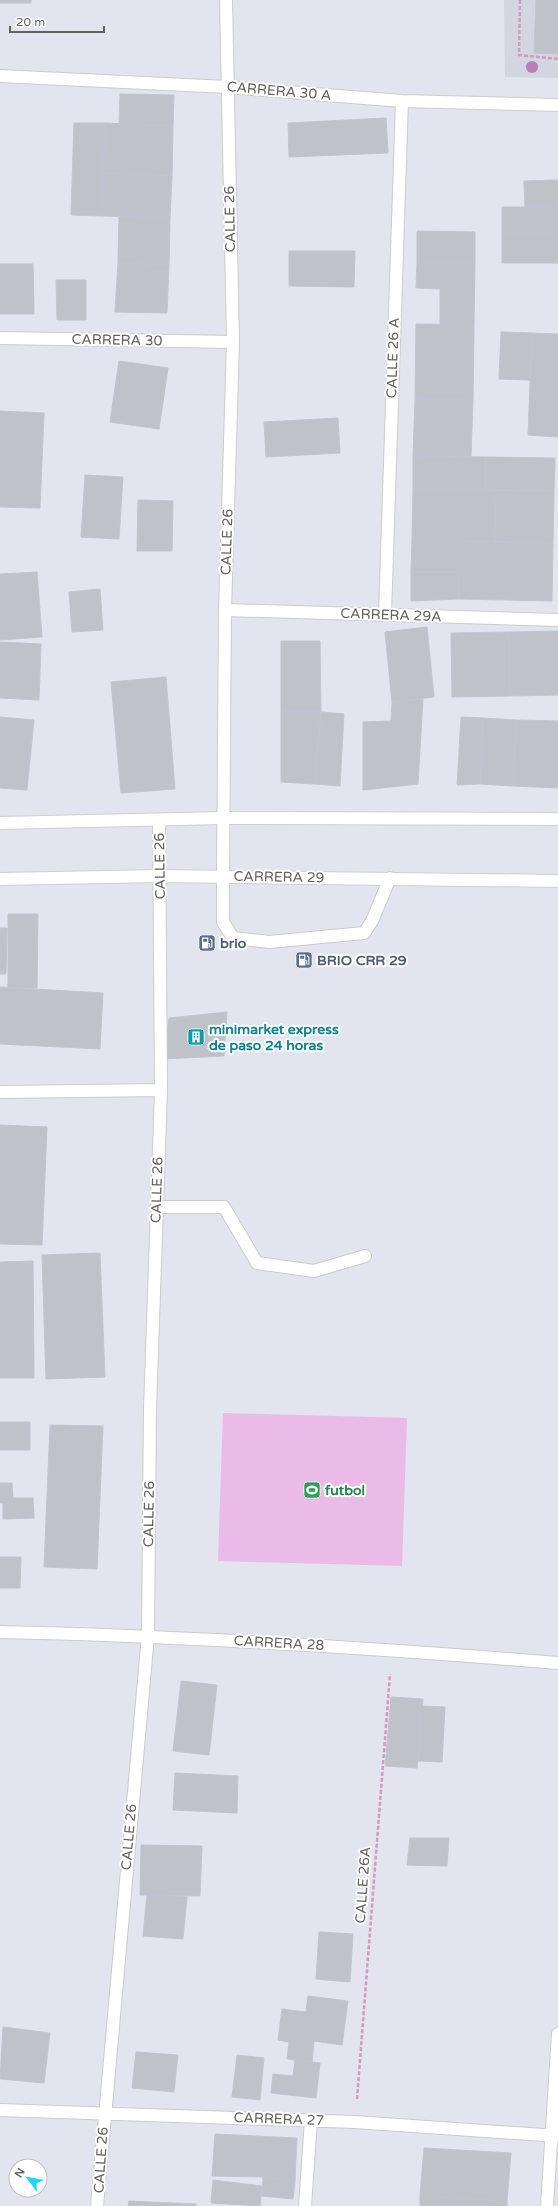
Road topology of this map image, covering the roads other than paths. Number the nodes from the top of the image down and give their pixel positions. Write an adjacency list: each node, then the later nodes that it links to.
1 (226, 0): 3 (street, CALLE 26)
2 (0, 76): 3 (street, CARRERA 30 A)
3 (227, 87): 4 (street, CARRERA 30 A); 7 (street, CALLE 26)
4 (402, 102): 5 (street, CARRERA 30 A); 9 (street, CALLE 26 A)
5 (558, 105)
6 (0, 338): 7 (street, CARRERA 30)
7 (233, 342): 8 (street, CALLE 26)
8 (224, 610): 9 (street, CARRERA 29A); 11 (street, CALLE 26)
9 (385, 614): 10 (street, CARRERA 29A)
10 (558, 620)
11 (223, 818): 12 (street); 13 (street); 16 (street, CALLE 26)
12 (558, 819)
13 (159, 820): 14 (street); 15 (street, CALLE 26)
14 (0, 823)
15 (160, 876): 16 (street, CARRERA 29); 18 (street, CARRERA 29); 20 (street, CALLE 26)
16 (223, 876): 17 (street, CARRERA 29); 17 (street, CALLE 26)
17 (390, 878): 19 (street, CARRERA 29)
18 (0, 879)
19 (558, 881)
20 (161, 1090): 21 (street); 22 (street, CALLE 26)
21 (0, 1092)
22 (157, 1207): 23 (street); 25 (street, CALLE 26)
23 (365, 1256)
24 (0, 1632): 25 (street, CARRERA 28)
25 (148, 1635): 26 (street, CARRERA 28); 29 (street, CALLE 26)
26 (558, 1663)
27 (558, 2034): 31 (street)
28 (0, 2110): 29 (street, CARRERA 27)
29 (104, 2114): 30 (street, CARRERA 27); 32 (street, CALLE 26)
30 (311, 2120): 31 (street, CARRERA 27); 33 (street)
31 (555, 2136): 34 (street)
32 (97, 2206)
33 (305, 2206)
34 (547, 2206)

